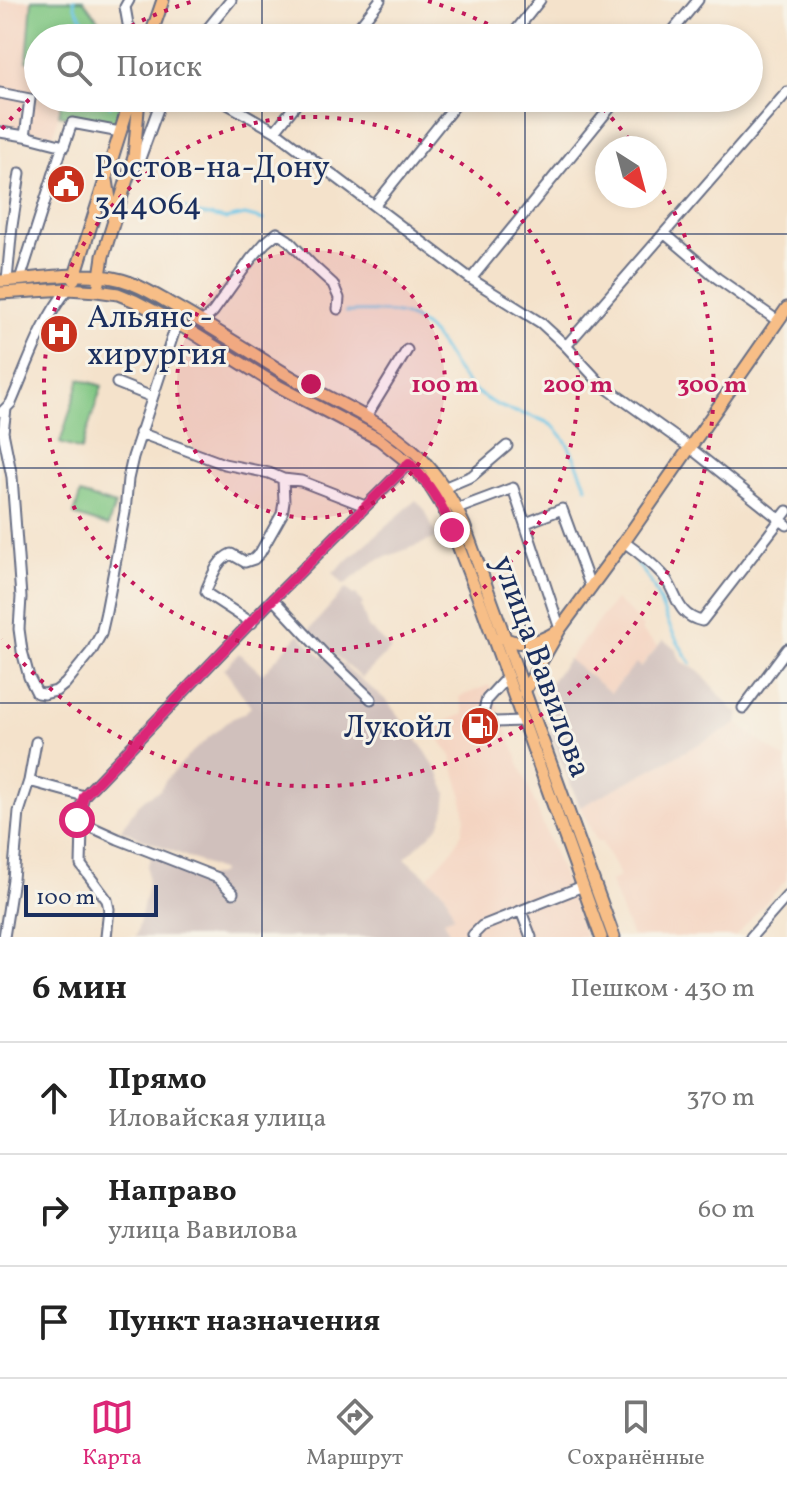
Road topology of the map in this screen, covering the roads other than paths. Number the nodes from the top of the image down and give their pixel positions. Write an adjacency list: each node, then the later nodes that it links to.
1 (129, 0): 7 (street)
2 (163, 0): 8 (main road)
3 (231, 0): 9 (street)
4 (380, 0): 10 (street)
5 (540, 0): 11 (street)
6 (698, 0): 12 (street)
7 (128, 24)
8 (155, 24)
9 (211, 24)
10 (361, 24)
11 (521, 24)
12 (678, 24)
13 (787, 92): 34 (street)
14 (0, 93): 15 (street)
15 (24, 98)
16 (28, 112): 27 (street)
17 (126, 112): 26 (main road)
18 (138, 112): 31 (main road)
19 (157, 112): 31 (street)
20 (242, 112): 24 (street)
21 (290, 112): 24 (street)
22 (450, 112): 32 (street)
23 (607, 112): 38 (street)
24 (275, 131): 32 (street)
25 (0, 132): 27 (street)
26 (120, 132): 28 (street); 30 (main road)
27 (25, 136): 28 (street)
28 (64, 146): 37 (street)
29 (20, 173): 39 (street)
30 (106, 175): 33 (main road); 35 (main road)
31 (127, 181): 33 (main road)
32 (375, 205): 38 (street)
33 (113, 219): 36 (main road)
34 (664, 233): 45 (street); 48 (street)
35 (77, 275): 36 (main road, улица Вавилова); 37 (main road, улица Вавилова); 40 (main road)
36 (100, 276): 41 (main road); 46 (main road, улица Вавилова)
37 (21, 279): 39 (main road, улица Вавилова)
38 (471, 279): 48 (street)
39 (3, 280)
40 (68, 289): 41 (main road, улица Вавилова); 42 (main road, улица Вавилова); 52 (street)
41 (97, 291): 47 (main road, улица Вавилова)
42 (0, 293)
43 (787, 308): 45 (main road)
44 (338, 309): 46 (street)
45 (778, 321): 56 (main road)
46 (202, 322): 53 (main road, улица Вавилова)
47 (177, 323): 51 (street); 57 (main road, улица Вавилова)
48 (566, 346): 56 (street)
49 (407, 350): 53 (street)
50 (117, 383): 51 (street)
51 (152, 397): 54 (street)
52 (3, 411): 54 (street)
53 (366, 417): 59 (main road, улица Вавилова)
54 (140, 433): 58 (street)
55 (507, 446): 59 (street)
56 (689, 447): 62 (street); 64 (main road)
57 (409, 463): 60 (street); 69 (main road, улица Вавилова)
58 (283, 479): 60 (street); 67 (street)
59 (446, 487): 61 (main road, улица Вавилова)
60 (365, 506): 66 (street)
61 (457, 509): 63 (street); 70 (main road, улица Вавилова)
62 (785, 519): 64 (street)
63 (526, 523): 65 (street); 68 (street)
64 (624, 542): 65 (main road)
65 (591, 588): 68 (main road)
66 (273, 599): 67 (street); 74 (street)
67 (252, 623): 79 (street)
68 (560, 629): 70 (main road); 73 (main road)
69 (491, 631): 70 (main road); 72 (main road, улица Вавилова)
70 (506, 640): 73 (main road, улица Вавилова)
71 (787, 649): 75 (street)
72 (508, 676): 76 (main road, улица Вавилова); 76 (street)
73 (524, 692): 90 (main road, улица Вавилова)
74 (371, 699)
75 (743, 708)
76 (524, 721): 81 (main road, улица Вавилова)
77 (36, 742): 78 (street)
78 (29, 781): 79 (street); 85 (street)
79 (84, 796): 80 (street)
80 (77, 820): 82 (street); 86 (street)
81 (583, 886): 84 (street); 89 (main road, улица Вавилова)
82 (233, 893)
83 (787, 896): 91 (street)
84 (521, 911): 87 (street); 88 (street)
85 (4, 937)
86 (106, 937)
87 (474, 937)
88 (531, 937)
89 (601, 937)
90 (614, 937)
91 (751, 937)

